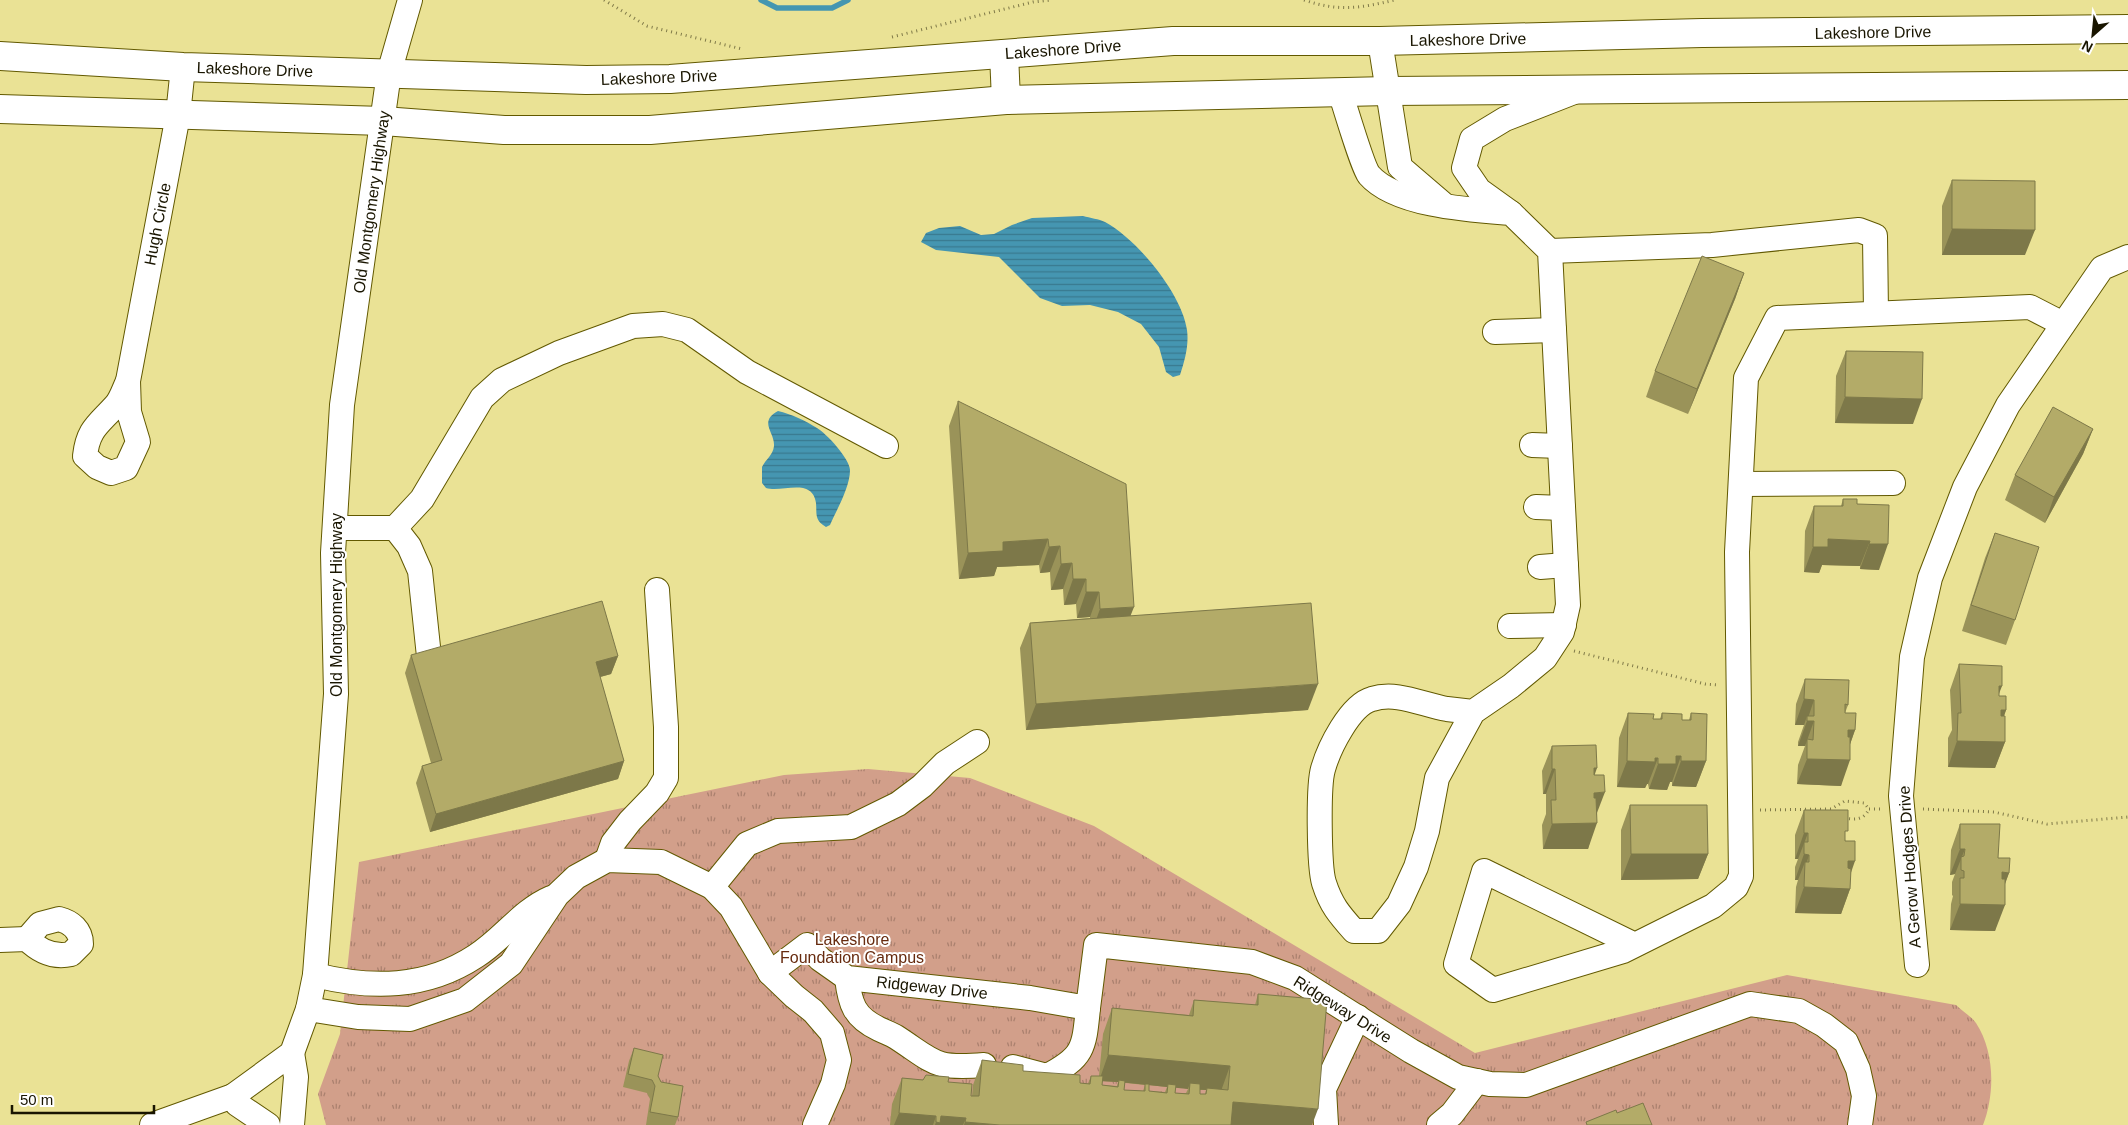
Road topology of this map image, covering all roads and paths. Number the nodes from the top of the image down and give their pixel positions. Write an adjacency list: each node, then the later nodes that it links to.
1 (410, 0): 13 (street, Old Montgomery Highway)
2 (604, 0): 9 (path)
3 (1052, 0): 7 (path)
4 (1304, 0): 5 (path)
5 (1395, 0)
6 (2128, 29): 8 (main road, Lakeshore Drive)
7 (883, 39)
8 (1380, 40): 10 (main road, Lakeshore Drive); 16 (street)
9 (746, 50)
10 (1004, 54): 13 (main road, Lakeshore Drive); 18 (main road)
11 (0, 56): 12 (main road, Lakeshore Drive)
12 (183, 67): 13 (main road, Lakeshore Drive); 20 (street, Hugh Circle)
13 (389, 73): 21 (street, Old Montgomery Highway)
14 (2128, 85): 15 (main road)
15 (1583, 89): 16 (main road); 23 (street)
16 (1388, 91): 17 (main road); 22 (street)
17 (1340, 92): 18 (main road); 22 (street)
18 (1006, 100): 21 (main road)
19 (0, 109): 20 (main road)
20 (178, 115): 21 (main road); 30 (street, Hugh Circle)
21 (383, 121): 38 (street, Old Montgomery Highway)
22 (1448, 208): 23 (street)
23 (1511, 212): 24 (street)
24 (1550, 251): 26 (street); 28 (street)
25 (2128, 257): 27 (street, A Gerow Hodges Drive)
26 (1876, 313): 27 (street); 35 (street)
27 (2063, 324): 51 (street, A Gerow Hodges Drive)
28 (1554, 330): 29 (street); 33 (street)
29 (1495, 332)
30 (128, 381)
31 (886, 446): 39 (street)
32 (1532, 446): 33 (street)
33 (1560, 446): 37 (street)
34 (1893, 483): 35 (street)
35 (1740, 484): 47 (street)
36 (1536, 507): 37 (street)
37 (1563, 508): 40 (street)
38 (334, 528): 39 (street); 64 (street, Old Montgomery Highway)
39 (394, 528): 46 (street)
40 (1566, 564): 41 (street); 43 (street)
41 (1540, 567)
42 (657, 590): 56 (street)
43 (1564, 624): 44 (street); 45 (street)
44 (1510, 626)
45 (1553, 646): 47 (path); 48 (street)
46 (430, 666)
47 (1739, 686): 52 (street)
48 (1473, 712): 48 (street)
49 (977, 742): 57 (street)
50 (1831, 809): 52 (path); 53 (path); 54 (path)
51 (1903, 809): 55 (path); 62 (street, A Gerow Hodges Drive)
52 (1740, 810): 61 (street)
53 (1835, 814)
54 (1842, 817)
55 (2128, 817)
56 (607, 860): 57 (street); 58 (street)
57 (712, 887): 63 (street)
58 (557, 895): 66 (street); 69 (street)
59 (27, 939): 60 (street)
60 (0, 940)
61 (1635, 944): 61 (street)
62 (1917, 965)
63 (770, 973): 65 (street, Ridgeway Drive); 79 (street)
64 (315, 975): 66 (street); 68 (street, Old Montgomery Highway)
65 (847, 978): 67 (street, Ridgeway Drive); 72 (street)
66 (428, 979): 69 (street)
67 (1088, 1008): 70 (street, Ridgeway Drive); 73 (street)
68 (308, 1009): 69 (street); 71 (street, Old Montgomery Highway)
69 (432, 1010)
70 (1358, 1017): 74 (street, Ridgeway Drive); 80 (street)
71 (292, 1053): 75 (street); 78 (street)
72 (984, 1065)
73 (1013, 1067)
74 (1477, 1081): 81 (street); 82 (street, Ridgeway Drive)
75 (232, 1096): 76 (street); 77 (street)
76 (152, 1125)
77 (268, 1125)
78 (292, 1125)
79 (815, 1125)
80 (1326, 1125)
81 (1439, 1125)
82 (1860, 1125)

